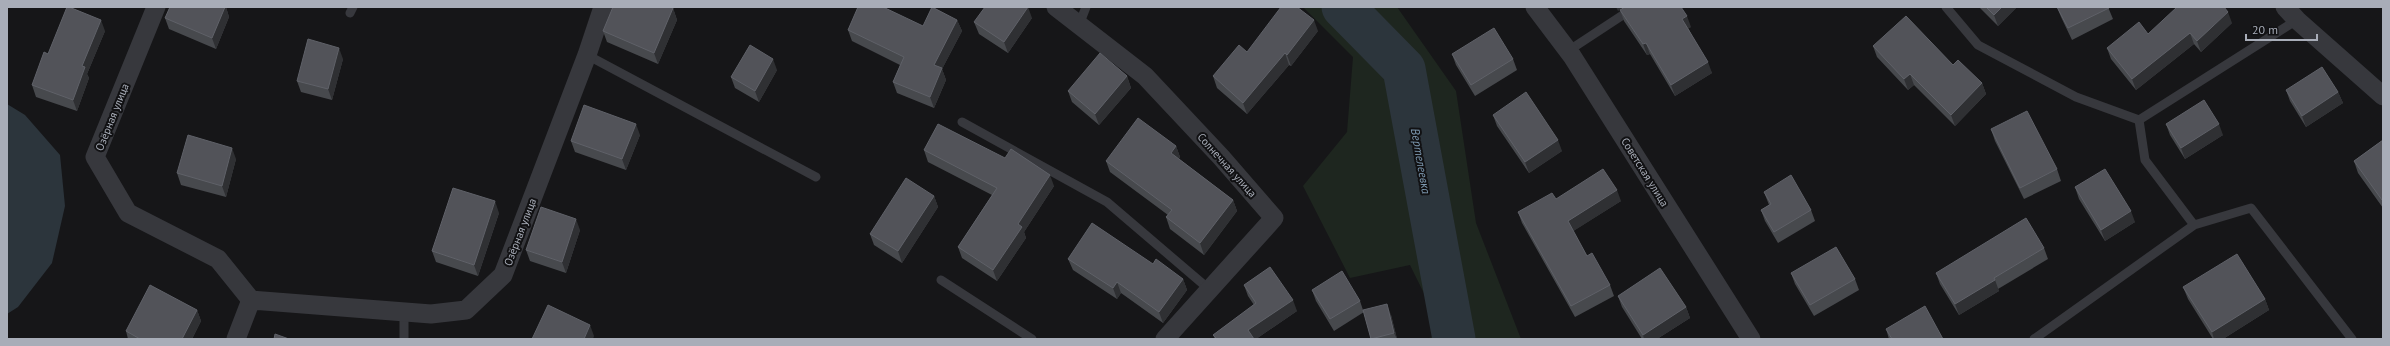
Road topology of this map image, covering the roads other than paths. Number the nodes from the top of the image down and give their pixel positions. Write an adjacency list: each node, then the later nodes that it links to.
1 (156, 7): 19 (street, Озёрная улица)
2 (603, 7): 11 (street, Озёрная улица)
3 (1056, 7): 9 (street, Солнечная улица)
4 (1086, 7): 9 (lane)
5 (1535, 7): 10 (street, Советская улица)
6 (1635, 7): 10 (lane)
7 (1946, 7): 13 (lane)
8 (2291, 14): 12 (street); 13 (lane)
9 (1079, 24): 18 (street, Солнечная улица)
10 (1568, 51): 25 (street, Советская улица)
11 (587, 55): 15 (lane); 20 (street, Озёрная улица)
12 (2383, 96)
13 (2138, 120): 16 (lane)
14 (962, 122): 18 (lane)
15 (816, 177)
16 (2194, 225): 26 (lane); 27 (lane)
17 (941, 280): 23 (lane)
18 (1210, 290): 24 (street, Солнечная улица)
19 (251, 300): 20 (street, Озёрная улица); 21 (street)
20 (404, 311): 22 (lane)
21 (236, 339)
22 (404, 339)
23 (1032, 339)
24 (1165, 339)
25 (1751, 339)
26 (2034, 339)
27 (2352, 339)

